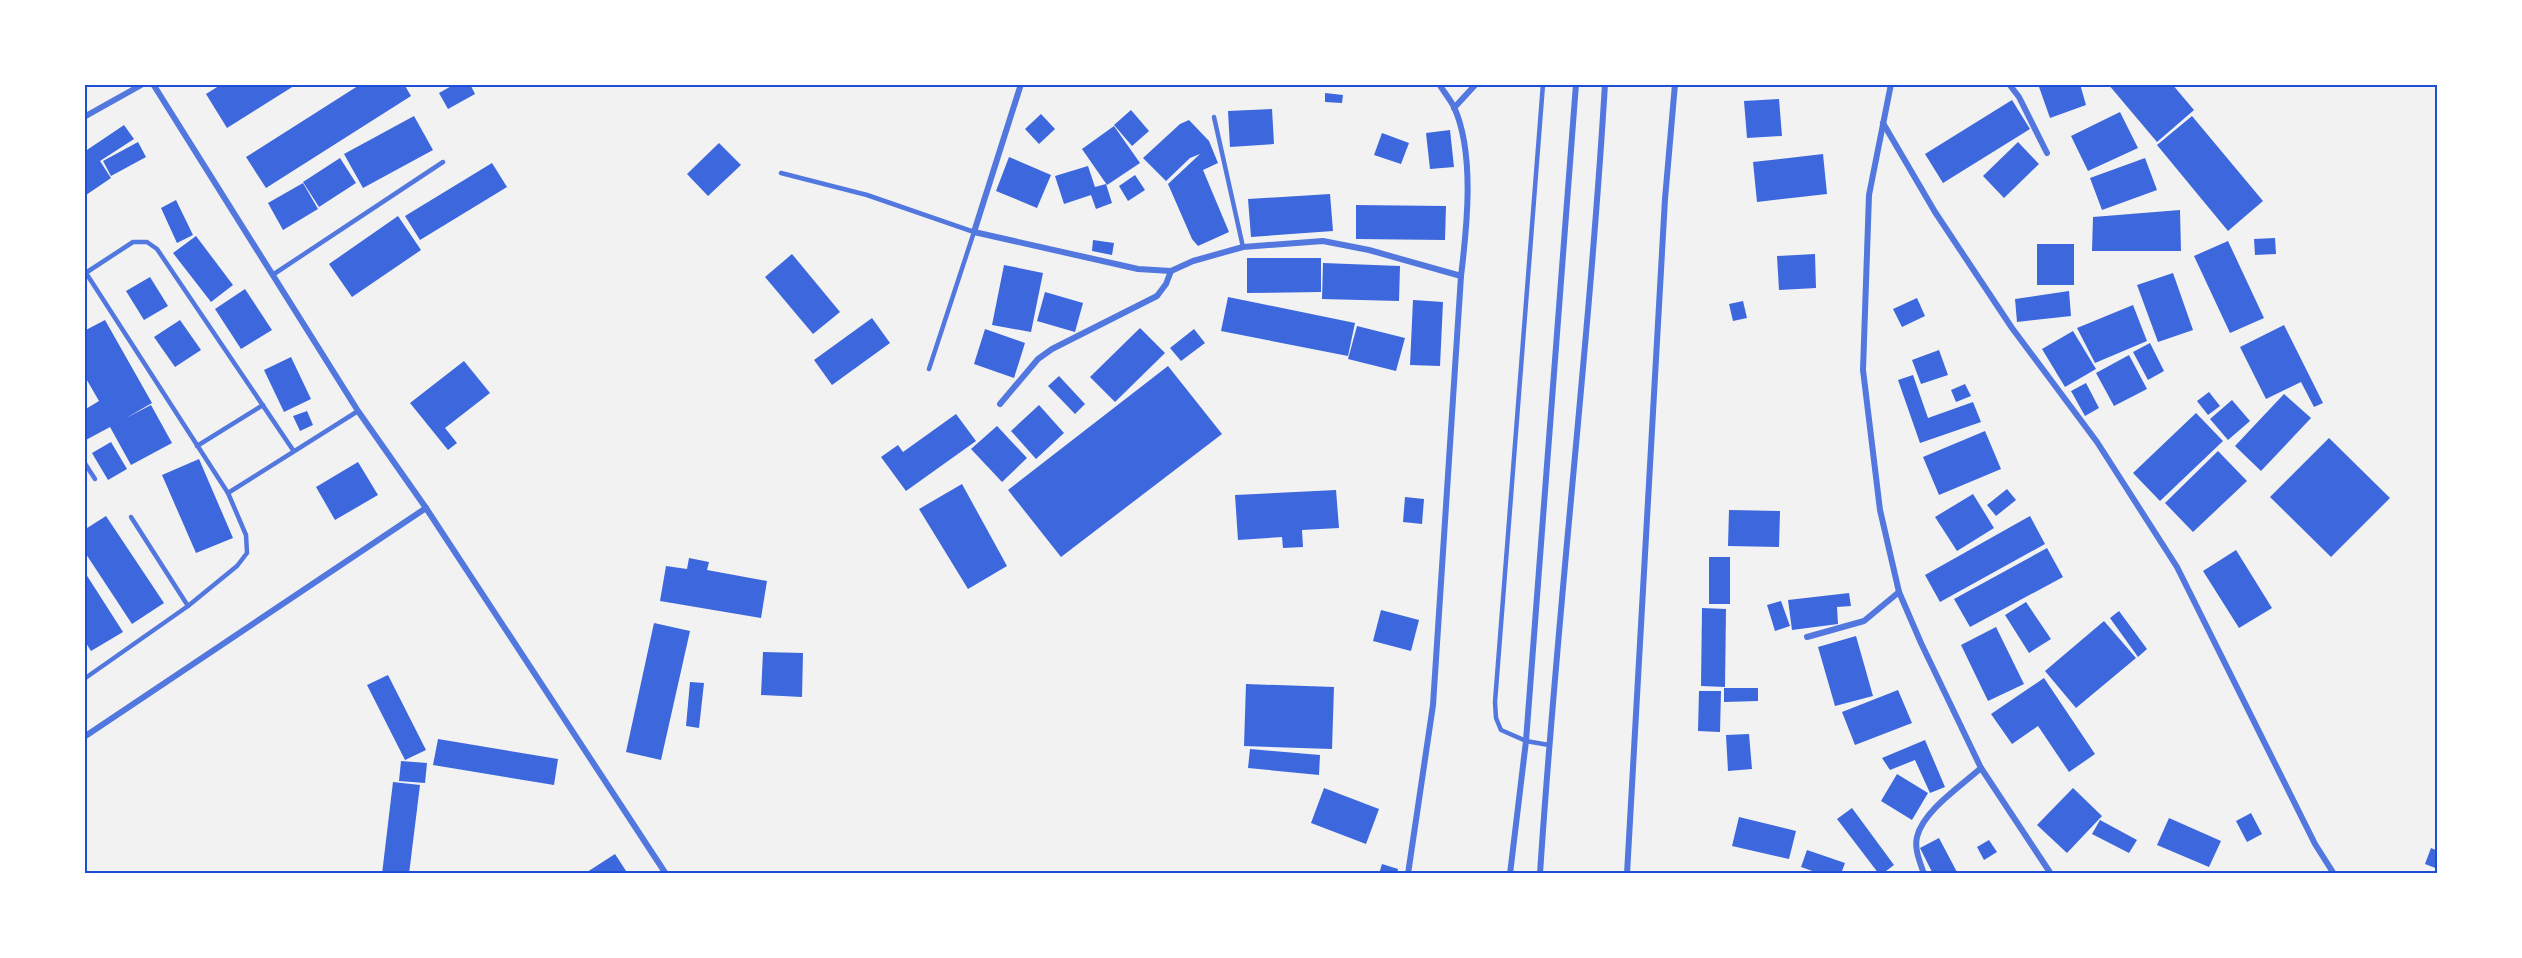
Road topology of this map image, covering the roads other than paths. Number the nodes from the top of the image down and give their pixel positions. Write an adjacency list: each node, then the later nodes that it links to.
1 (143, 84): 13 (street)
2 (153, 84): 23 (street)
3 (1021, 84): 19 (street)
4 (1439, 84): 12 (street)
5 (1476, 84): 12 (street)
6 (1543, 84): 41 (lane)
7 (1576, 84): 41 (street)
8 (1605, 84): 42 (street)
9 (1675, 84): 48 (street)
10 (1891, 84): 15 (street)
11 (2009, 84): 16 (street)
12 (1454, 108): 24 (street)
13 (84, 117)
14 (1214, 117): 20 (lane)
15 (1883, 123): 36 (street); 51 (street)
16 (2047, 153)
17 (443, 162): 23 (lane)
18 (781, 173): 19 (lane)
19 (974, 231): 21 (street); 25 (lane)
20 (1243, 246): 21 (street); 24 (street)
21 (1171, 271): 26 (street)
22 (85, 274): 27 (lane); 29 (lane)
23 (274, 274): 28 (street)
24 (1461, 276): 45 (street)
25 (929, 369)
26 (1000, 404)
27 (263, 405): 29 (lane); 30 (lane)
28 (358, 411): 30 (lane); 34 (street)
29 (197, 446): 33 (lane)
30 (293, 450): 33 (lane)
31 (84, 462): 32 (lane)
32 (95, 479)
33 (228, 493): 37 (lane)
34 (426, 508): 40 (street); 44 (street)
35 (131, 517): 37 (lane)
36 (1899, 592): 38 (street); 43 (street)
37 (188, 606): 39 (lane)
38 (1807, 637)
39 (84, 679)
40 (84, 737)
41 (1526, 741): 42 (lane); 46 (street)
42 (1549, 745): 47 (street)
43 (1981, 768): 49 (street); 50 (street)
44 (666, 874)
45 (1408, 874)
46 (1510, 874)
47 (1540, 874)
48 (1627, 874)
49 (1924, 874)
50 (2051, 874)
51 (2334, 874)

